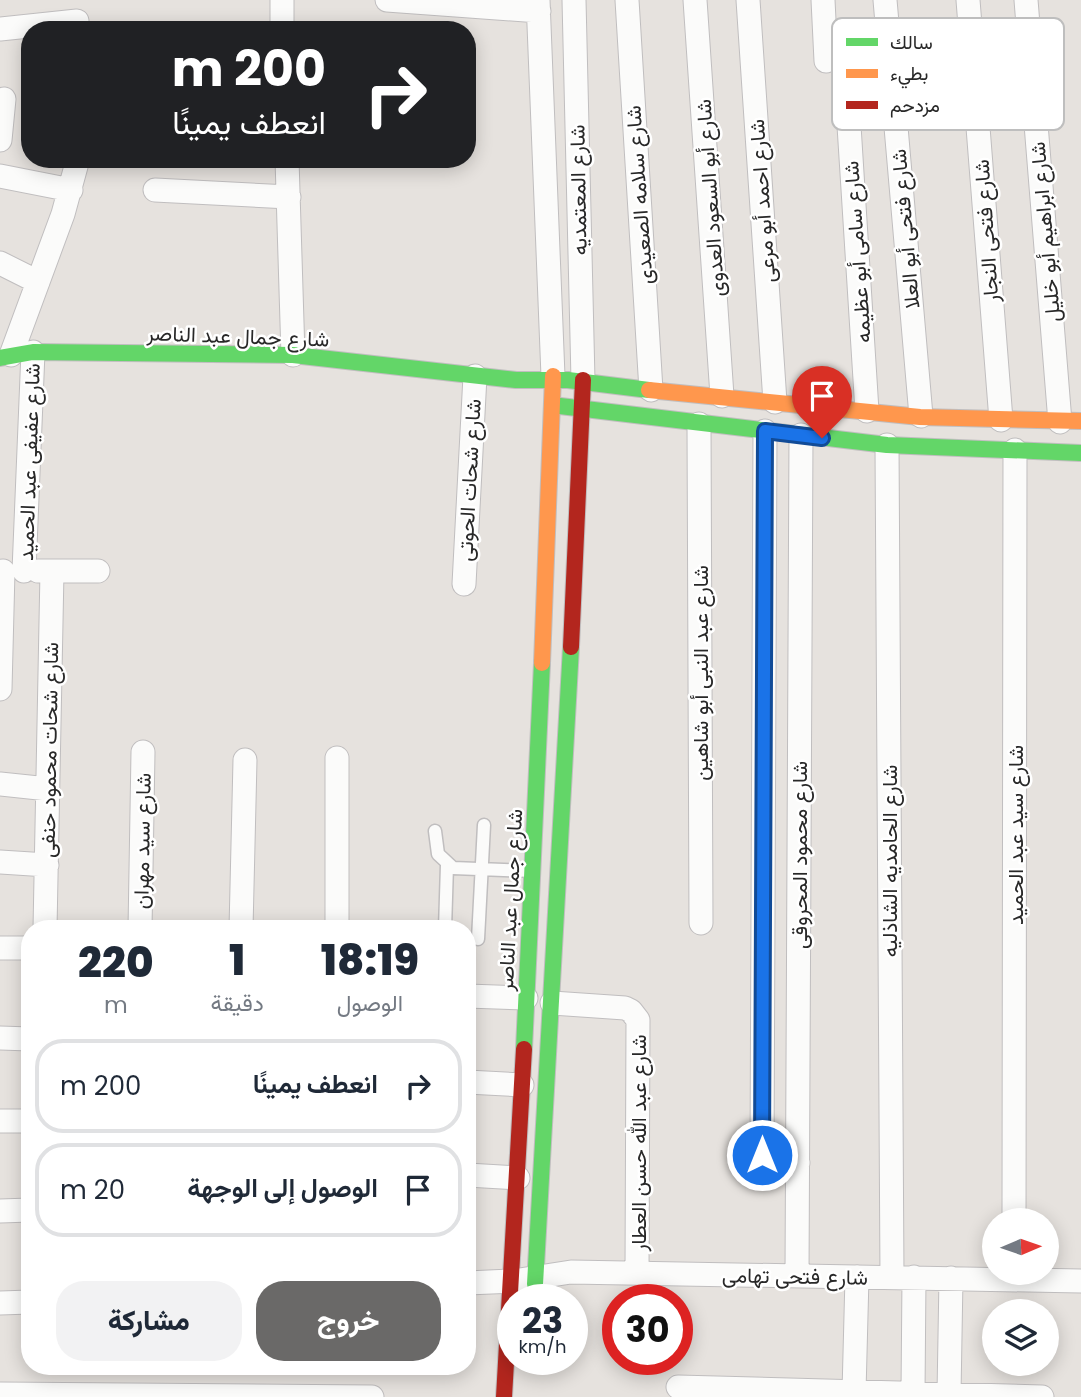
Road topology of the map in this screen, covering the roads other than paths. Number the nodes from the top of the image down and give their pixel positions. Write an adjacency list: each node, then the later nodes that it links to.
1 (282, 0): 18 (street)
2 (387, 0): 11 (street)
3 (574, 0): 41 (street, شارع المعتمديه)
4 (626, 0): 42 (street, شارع سلامه الصعيدى)
5 (695, 0): 43 (street, شارع أبو السعود العدوى)
6 (748, 0): 44 (street, شارع احمد أبو مرعى)
7 (822, 0): 21 (street)
8 (885, 0): 14 (street, شارع فتحى أبو العلا)
9 (968, 0): 15 (street, شارع فتحى النجار)
10 (1026, 0): 16 (street, شارع ابراهيم أبو خليل)
11 (468, 3): 12 (street)
12 (538, 5): 39 (street, شارع المعتمديه)
13 (76, 17): 17 (street)
14 (887, 18)
15 (969, 18)
16 (1028, 18)
17 (51, 21)
18 (282, 21)
19 (21, 26): 20 (street)
20 (0, 29)
21 (826, 61)
22 (4, 99): 27 (street)
23 (849, 130): 47 (street, شارع سامى أبو عظيمه)
24 (896, 130): 48 (street, شارع فتحى أبو العلا)
25 (978, 130): 49 (street, شارع فتحى النجار)
26 (1040, 130): 50 (street, شارع ابراهيم أبو خليل)
27 (0, 141)
28 (76, 168): 31 (street, شارع عفيفى عبد الحميد)
29 (287, 168): 33 (street)
30 (0, 176): 31 (street)
31 (71, 190): 35 (street, شارع عفيفى عبد الحميد)
32 (155, 190): 33 (street)
33 (289, 197): 37 (street)
34 (0, 263): 35 (street)
35 (38, 282): 36 (street, شارع عفيفى عبد الحميد)
36 (15, 355): 37 (street, شارع جمال عبد الناصر); 57 (street, شارع عفيفى عبد الحميد)
37 (293, 355): 38 (street, شارع جمال عبد الناصر)
38 (475, 376): 40 (street, شارع جمال عبد الناصر); 60 (street, شارع شحات الحوتى)
39 (553, 376): 40 (street, شارع جمال عبد الناصر); 41 (street); 45 (street, شارع جمال عبد الناصر)
40 (516, 380): 45 (street, شارع جمال عبد الناصر)
41 (583, 380): 42 (street); 46 (street)
42 (651, 390): 43 (street)
43 (722, 396): 44 (street)
44 (775, 402): 47 (street)
45 (551, 405): 46 (street); 69 (street, شارع جمال عبد الناصر)
46 (582, 408): 51 (street); 70 (street)
47 (867, 411): 48 (street)
48 (921, 416): 49 (street)
49 (1001, 420): 50 (street)
50 (1070, 421)
51 (699, 424): 52 (street); 81 (street, شارع عبد النبى أبو شاهين)
52 (765, 431): 53 (street); 94 (street)
53 (801, 435): 54 (street); 94 (street, شارع محمود المحروقى)
54 (887, 445): 55 (street); 104 (street, شارع الحامديه الشاذليه)
55 (1015, 450): 56 (street); 97 (street, شارع سيد عبد الحميد)
56 (1081, 453)
57 (9, 571): 58 (street); 61 (street, شارع عفيفى عبد الحميد)
58 (52, 571): 59 (street); 66 (street, شارع شحات محمود حنفى)
59 (98, 571)
60 (464, 584)
61 (0, 689)
62 (143, 752): 77 (street, شارع سيد مهران)
63 (337, 758): 79 (street)
64 (245, 760): 78 (street)
65 (0, 784): 66 (street)
66 (48, 789): 72 (street, شارع شحات محمود حنفى)
67 (484, 825): 74 (lane)
68 (435, 831): 73 (lane)
69 (535, 850): 70 (street); 75 (street, شارع جمال عبد الناصر)
70 (561, 852): 87 (street)
71 (0, 862): 72 (street)
72 (47, 865): 76 (street, شارع شحات محمود حنفى)
73 (447, 865): 74 (lane); 80 (lane)
74 (482, 870): 75 (lane); 82 (lane)
75 (534, 871): 86 (street, شارع جمال عبد الناصر)
76 (45, 920)
77 (140, 920)
78 (241, 920)
79 (337, 920)
80 (445, 920)
81 (701, 923)
82 (478, 939)
83 (0, 948): 84 (street)
84 (21, 948)
85 (476, 996): 86 (street)
86 (526, 998): 91 (street, شارع جمال عبد الناصر)
87 (552, 1003): 100 (street, شارع عبد الله حسن العطار); 103 (street)
88 (0, 1038): 89 (street)
89 (21, 1039)
90 (476, 1082): 91 (street)
91 (522, 1085): 96 (street, شارع جمال عبد الناصر)
92 (0, 1121): 93 (street)
93 (21, 1121)
94 (798, 1163): 101 (street, شارع محمود المحروقى)
95 (476, 1176): 96 (street)
96 (518, 1178): 108 (street, شارع جمال عبد الناصر)
97 (1014, 1208)
98 (21, 1210): 99 (street)
99 (0, 1211)
100 (637, 1273): 101 (street, شارع فتحى تهامى); 103 (street, شارع فتحى تهامى)
101 (797, 1275): 102 (street, شارع فتحى تهامى)
102 (857, 1276): 104 (street, شارع فتحى تهامى); 115 (street)
103 (536, 1277): 108 (street, شارع فتحى تهامى); 111 (street)
104 (903, 1277): 106 (street, شارع فتحى تهامى); 116 (street, شارع الحامديه الشاذليه)
105 (982, 1277): 106 (street, شارع فتحى تهامى)
106 (951, 1278): 118 (street)
107 (1059, 1279): 109 (street, شارع فتحى تهامى)
108 (513, 1281): 110 (street, شارع فتحى تهامى); 120 (street, شارع جمال عبد الناصر)
109 (1081, 1281)
110 (476, 1283)
111 (535, 1284)
112 (21, 1302): 113 (street)
113 (0, 1303)
114 (678, 1387): 115 (street)
115 (854, 1392): 116 (street)
116 (913, 1393): 118 (street)
117 (0, 1394): 119 (street)
118 (949, 1394): 121 (street)
119 (372, 1397)
120 (504, 1397)
121 (1042, 1397)

